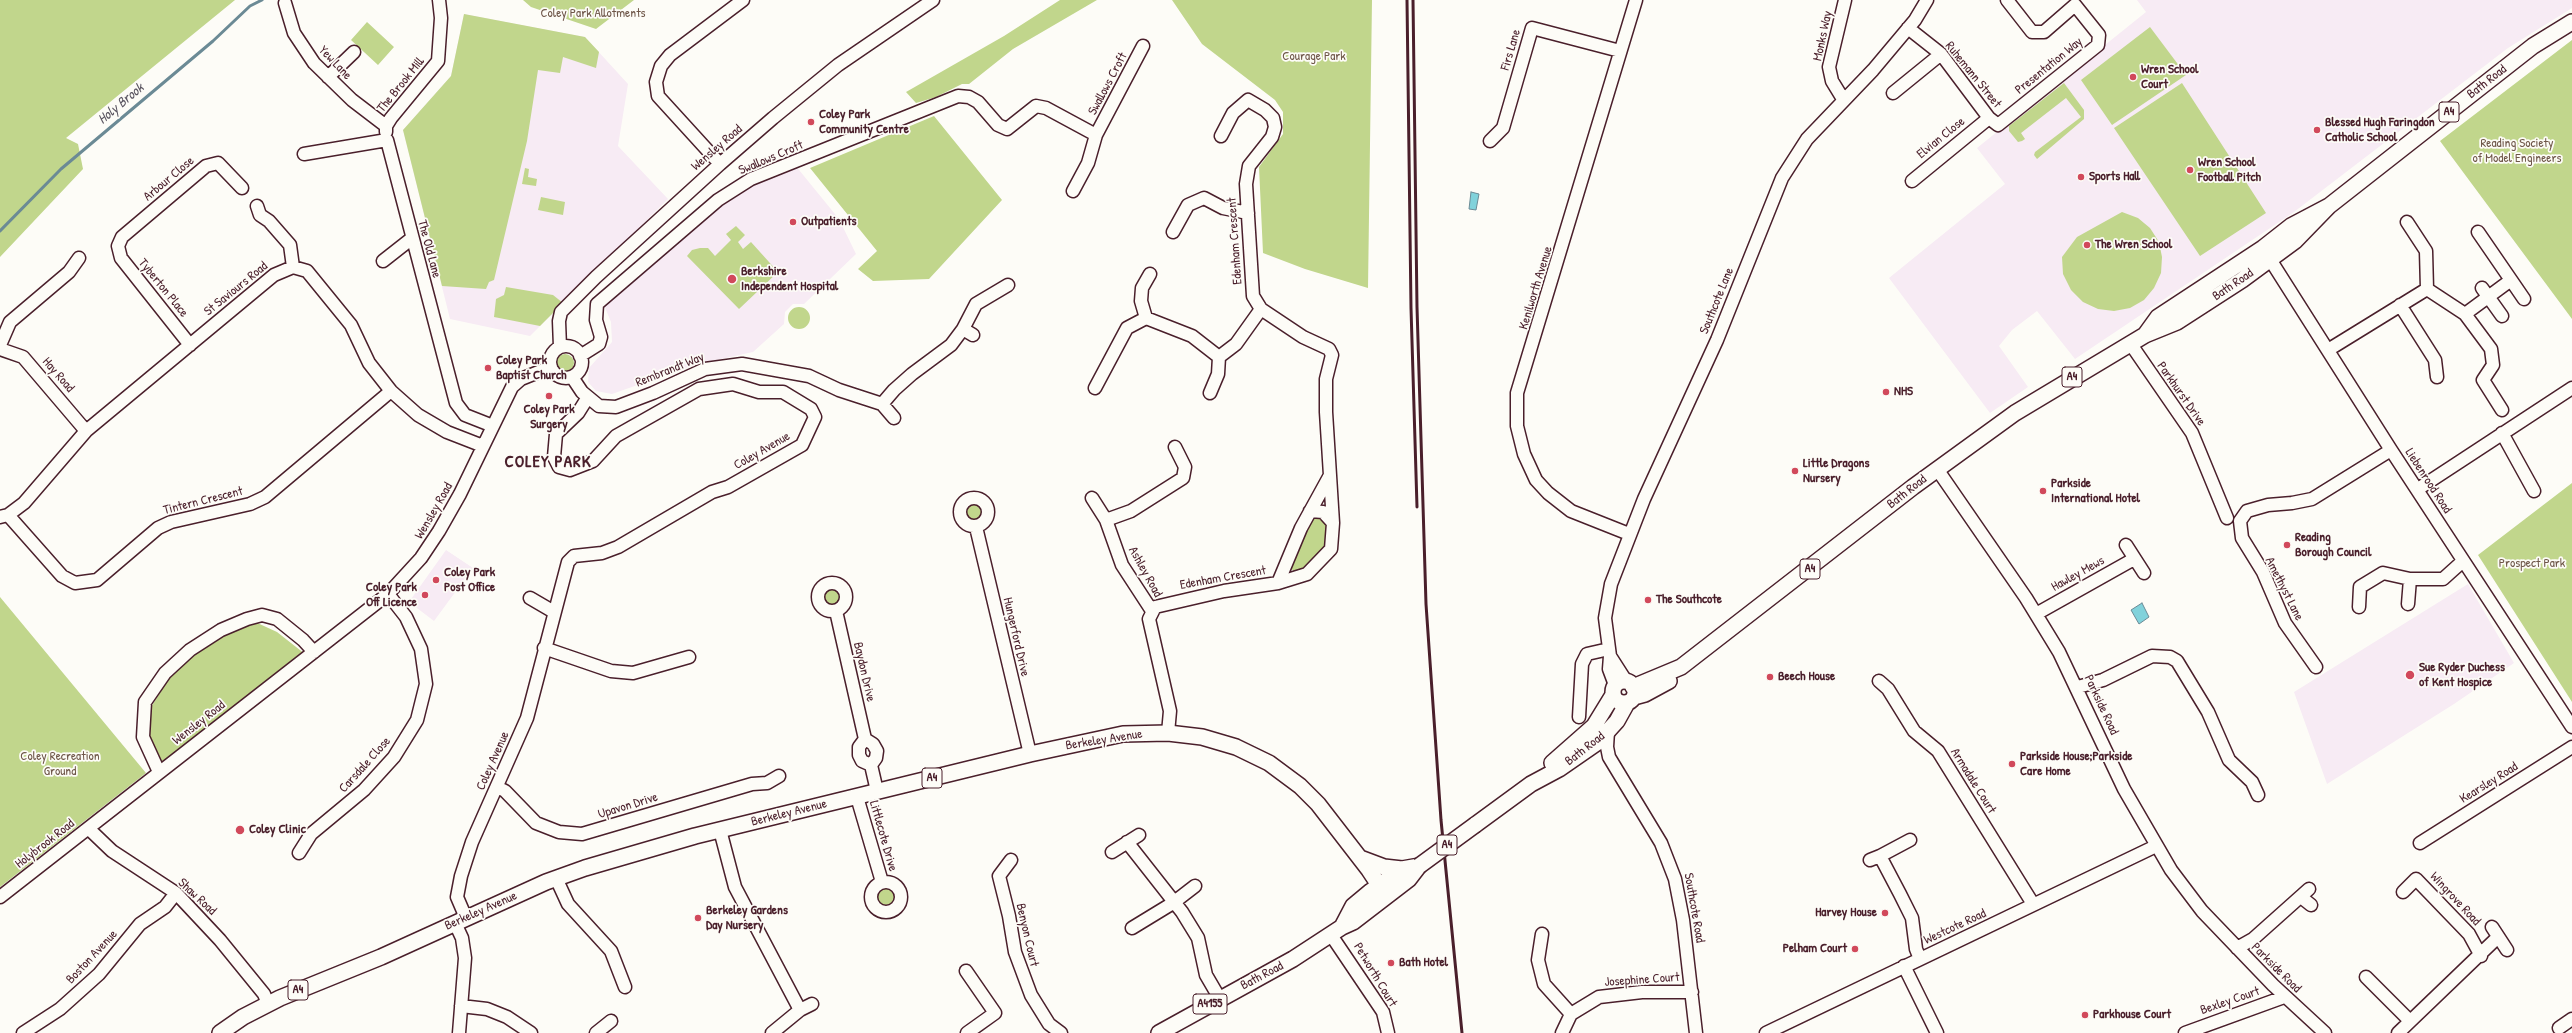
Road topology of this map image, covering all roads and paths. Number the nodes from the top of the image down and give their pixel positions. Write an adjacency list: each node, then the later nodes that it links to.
1 (439, 0): 20 (street, The Brook Mill)
2 (743, 0): 26 (street)
3 (932, 0): 26 (street, Wensley Road)
4 (1636, 0): 13 (street, Kenilworth Avenue)
5 (1844, 0): 18 (street, Monks Way)
6 (1927, 0): 11 (street, Southcote Lane)
7 (2007, 0): 9 (street, Presentation Way)
8 (286, 3): 16 (street, Yew Lane)
9 (2078, 3): 19 (street, Presentation Way)
10 (2572, 22): 37 (main road, Bath Road / A4)
11 (1908, 28): 15 (street, Ruhemann Street); 18 (street, Southcote Lane)
12 (1143, 46): 21 (street, Swallows Croft)
13 (1620, 50): 24 (street, Firs Lane); 88 (street, Kenilworth Avenue)
14 (354, 52): 16 (street)
15 (1941, 54): 17 (street); 19 (street, Ruhemann Street)
16 (328, 77): 20 (street, Yew Lane)
17 (1893, 93)
18 (1843, 99): 88 (street, Southcote Lane)
19 (1994, 121): 27 (street, Elvian Close)
20 (386, 126): 23 (street, The Brook Mill)
21 (1096, 135): 29 (street, Swallows Croft); 58 (street, Swallows Croft)
22 (1221, 136): 31 (street, Edenham Crescent)
23 (386, 140): 25 (street); 35 (street, The Old Lane)
24 (1490, 141)
25 (304, 154)
26 (720, 164): 55 (street, Wensley Road)
27 (1912, 181)
28 (242, 188): 36 (street, Arbour Close)
29 (1073, 191)
30 (257, 206): 40 (street)
31 (1248, 213): 33 (street); 48 (street, Edenham Crescent)
32 (2406, 222): 44 (street)
33 (1173, 232)
34 (2478, 232): 42 (street)
35 (411, 239): 39 (street); 71 (street, The Old Lane)
36 (118, 246): 53 (street, Tyberton Place)
37 (2266, 254): 52 (main road, Bath Road / A4); 57 (street, Liebenrood Road)
38 (79, 258): 54 (street)
39 (384, 262)
40 (292, 267): 53 (street, St Saviours Road); 65 (street)
41 (1150, 274): 51 (street)
42 (2511, 280): 45 (street); 46 (street)
43 (1008, 285): 68 (street)
44 (2427, 289): 47 (street); 49 (street)
45 (2485, 292): 49 (street); 50 (street)
46 (2524, 299)
47 (2400, 305): 57 (street); 62 (street)
48 (1261, 309): 59 (street); 78 (street, Edenham Crescent)
49 (2465, 314): 69 (street)
50 (2502, 316)
51 (1146, 318): 59 (street); 63 (street)
52 (2130, 343): 77 (main road, Bath Road / A4); 84 (street, Parkhurst Drive)
53 (190, 344): 72 (street, St Saviours Road)
54 (0, 345)
55 (560, 347): 58 (street); 60 (street)
56 (0, 349): 72 (street, Hay Road)
57 (2328, 350): 76 (street, Liebenrood Road)
58 (580, 356): 61 (street)
59 (1219, 356): 66 (street)
60 (551, 367): 61 (street); 71 (street, Wensley Road)
61 (572, 377): 67 (street, Rembrandt Way)
62 (2437, 377)
63 (1095, 388)
64 (2572, 388): 73 (street)
65 (391, 391): 74 (street); 83 (street, Tintern Crescent)
66 (1210, 393)
67 (588, 397): 68 (street, Rembrandt Way); 101 (street, Coley Avenue)
68 (882, 404): 70 (street)
69 (2502, 410)
70 (894, 418)
71 (493, 426): 74 (street, Wensley Road)
72 (86, 431): 83 (street, St Saviours Road)
73 (2502, 433): 79 (street); 80 (street)
74 (483, 446): 95 (street, Wensley Road)
75 (1175, 447): 85 (street)
76 (2391, 450): 79 (street, Liebenrood Road); 107 (street, Amethyst Lane)
77 (1937, 469): 102 (street, Parkside Road); 110 (main road, Bath Road / A4)
78 (1329, 477): 82 (street, Edenham Crescent); 86 (street, Edenham Crescent)
79 (2418, 489): 91 (street, Liebenrood Road)
80 (2534, 491)
81 (1092, 498): 85 (street, Ashley Road)
82 (1310, 511): 86 (street); 94 (street, Edenham Crescent)
83 (4, 516)
84 (2227, 518)
85 (1106, 520): 100 (street, Ashley Road)
86 (1333, 523): 94 (street, Edenham Crescent)
87 (976, 527): 117 (street, Hungerford Drive)
88 (1629, 534): 105 (street, Southcote Lane)
89 (2126, 545): 90 (street)
90 (2134, 559): 92 (street); 102 (street, Hawley Mews)
91 (2463, 561): 93 (street); 112 (street, Liebenrood Road)
92 (2144, 573)
93 (2410, 578): 97 (street); 98 (street)
94 (1278, 582): 100 (street, Edenham Crescent)
95 (388, 594): 104 (street, Wensley Road); 134 (street, Carsdale Close)
96 (530, 598): 101 (street)
97 (2408, 604)
98 (2359, 607)
99 (836, 611): 123 (street, Baydon Drive)
100 (1152, 611): 114 (street, Ashley Road)
101 (554, 612): 103 (street, Coley Avenue)
102 (2036, 614): 109 (street, Parkside Road)
103 (544, 648): 106 (street); 122 (street, Coley Avenue)
104 (314, 652): 119 (street, Wensley Road); 119 (street)
105 (1610, 653): 110 (street, Southcote Lane); 111 (street)
106 (689, 657)
107 (2316, 667)
108 (1880, 681): 146 (street, Armadale Court)
109 (2078, 687): 124 (street); 132 (street, Parkside Road)
110 (1625, 691): 113 (main road, Bath Road / A4); 121 (main road, Bath Road / A4)
111 (1579, 717)
112 (2572, 727)
113 (1608, 731): 116 (main road, Bath Road / A4); 118 (street, Southcote Road)
114 (1168, 733): 117 (main road, Berkeley Avenue / A4); 135 (main road, Berkeley Avenue / A4)
115 (2572, 747): 131 (street, Kearsley Road)
116 (1586, 750): 118 (street); 121 (main road, Bath Road / A4)
117 (1030, 754): 123 (main road, Berkeley Avenue / A4)
118 (1609, 757): 160 (street, Southcote Road)
119 (159, 772): 126 (street, Wensley Road)
120 (779, 776): 122 (street, Upavon Drive)
121 (1531, 784): 137 (main road, Bath Road / A4, bridge)
122 (497, 787): 148 (street, Coley Avenue)
123 (878, 792): 125 (main road, Berkeley Avenue / A4)
124 (2258, 795)
125 (857, 797): 127 (main road, Berkeley Avenue / A4); 139 (street, Littlecote Drive)
126 (89, 829): 143 (street, Shaw Road); 144 (street, Holybrook Road)
127 (720, 830): 138 (main road, Berkeley Avenue / A4); 166 (street)
128 (1139, 835): 130 (street)
129 (1910, 840): 155 (street)
130 (1127, 842): 133 (street); 145 (street)
131 (2420, 843)
132 (2156, 846): 146 (street, Westcote Road); 152 (street, Parkside Road)
133 (1112, 852)
134 (299, 853)
135 (1355, 853): 137 (main road, A4); 141 (main road, Berkeley Avenue / A4)
136 (1011, 860): 180 (street, Benyon Court)
137 (1406, 874): 141 (main road, Bath Road / A4)
138 (556, 878): 148 (main road, Berkeley Avenue / A4); 159 (street)
139 (882, 882)
140 (1195, 884): 145 (street)
141 (1377, 892): 150 (main road, Bath Road / A4155)
142 (2403, 892): 154 (street, Wingrove Road)
143 (176, 893): 163 (street, Shaw Road); 173 (street, Boston Avenue)
144 (0, 897)
145 (1173, 903): 149 (street); 162 (street)
146 (2034, 904): 155 (street, Westcote Road)
147 (2311, 905): 152 (street)
148 (460, 920): 163 (main road, Berkeley Avenue / A4); 165 (street, Coley Avenue)
149 (1132, 928)
150 (1337, 931): 162 (main road, Bath Road / A4155); 181 (street, Petworth Court)
151 (1542, 934): 167 (street)
152 (2237, 948): 161 (street, Parkside Road)
153 (2507, 950): 154 (street)
154 (2480, 956): 170 (street)
155 (1920, 959): 156 (street, Westcote Road)
156 (1904, 966): 184 (street, Westcote Road); 185 (street)
157 (966, 971): 179 (street)
158 (2366, 977): 170 (street)
159 (625, 987)
160 (1692, 992): 167 (street, Josephine Court); 183 (street, Southcote Road)
161 (2284, 997): 186 (street, Bexley Court); 187 (street, Parkside Road)
162 (1220, 999): 172 (main road, Bath Road / A4155)
163 (268, 1004): 174 (main road, Berkeley Avenue / A4)
164 (812, 1004): 166 (street)
165 (461, 1006): 175 (street, Coley Avenue); 176 (street)
166 (800, 1010): 178 (street)
167 (1571, 1014): 182 (street)
168 (2572, 1019): 171 (street)
169 (611, 1021): 177 (street)
170 (2410, 1021): 188 (street)
171 (2559, 1028)
172 (1163, 1032)
173 (22, 1033)
174 (220, 1033)
175 (459, 1033)
176 (531, 1033)
177 (596, 1033)
178 (772, 1033)
179 (968, 1033)
180 (1061, 1033)
181 (1388, 1033)
182 (1562, 1033)
183 (1696, 1033)
184 (1766, 1033)
185 (1937, 1033)
186 (2185, 1033)
187 (2325, 1033)
188 (2398, 1033)

